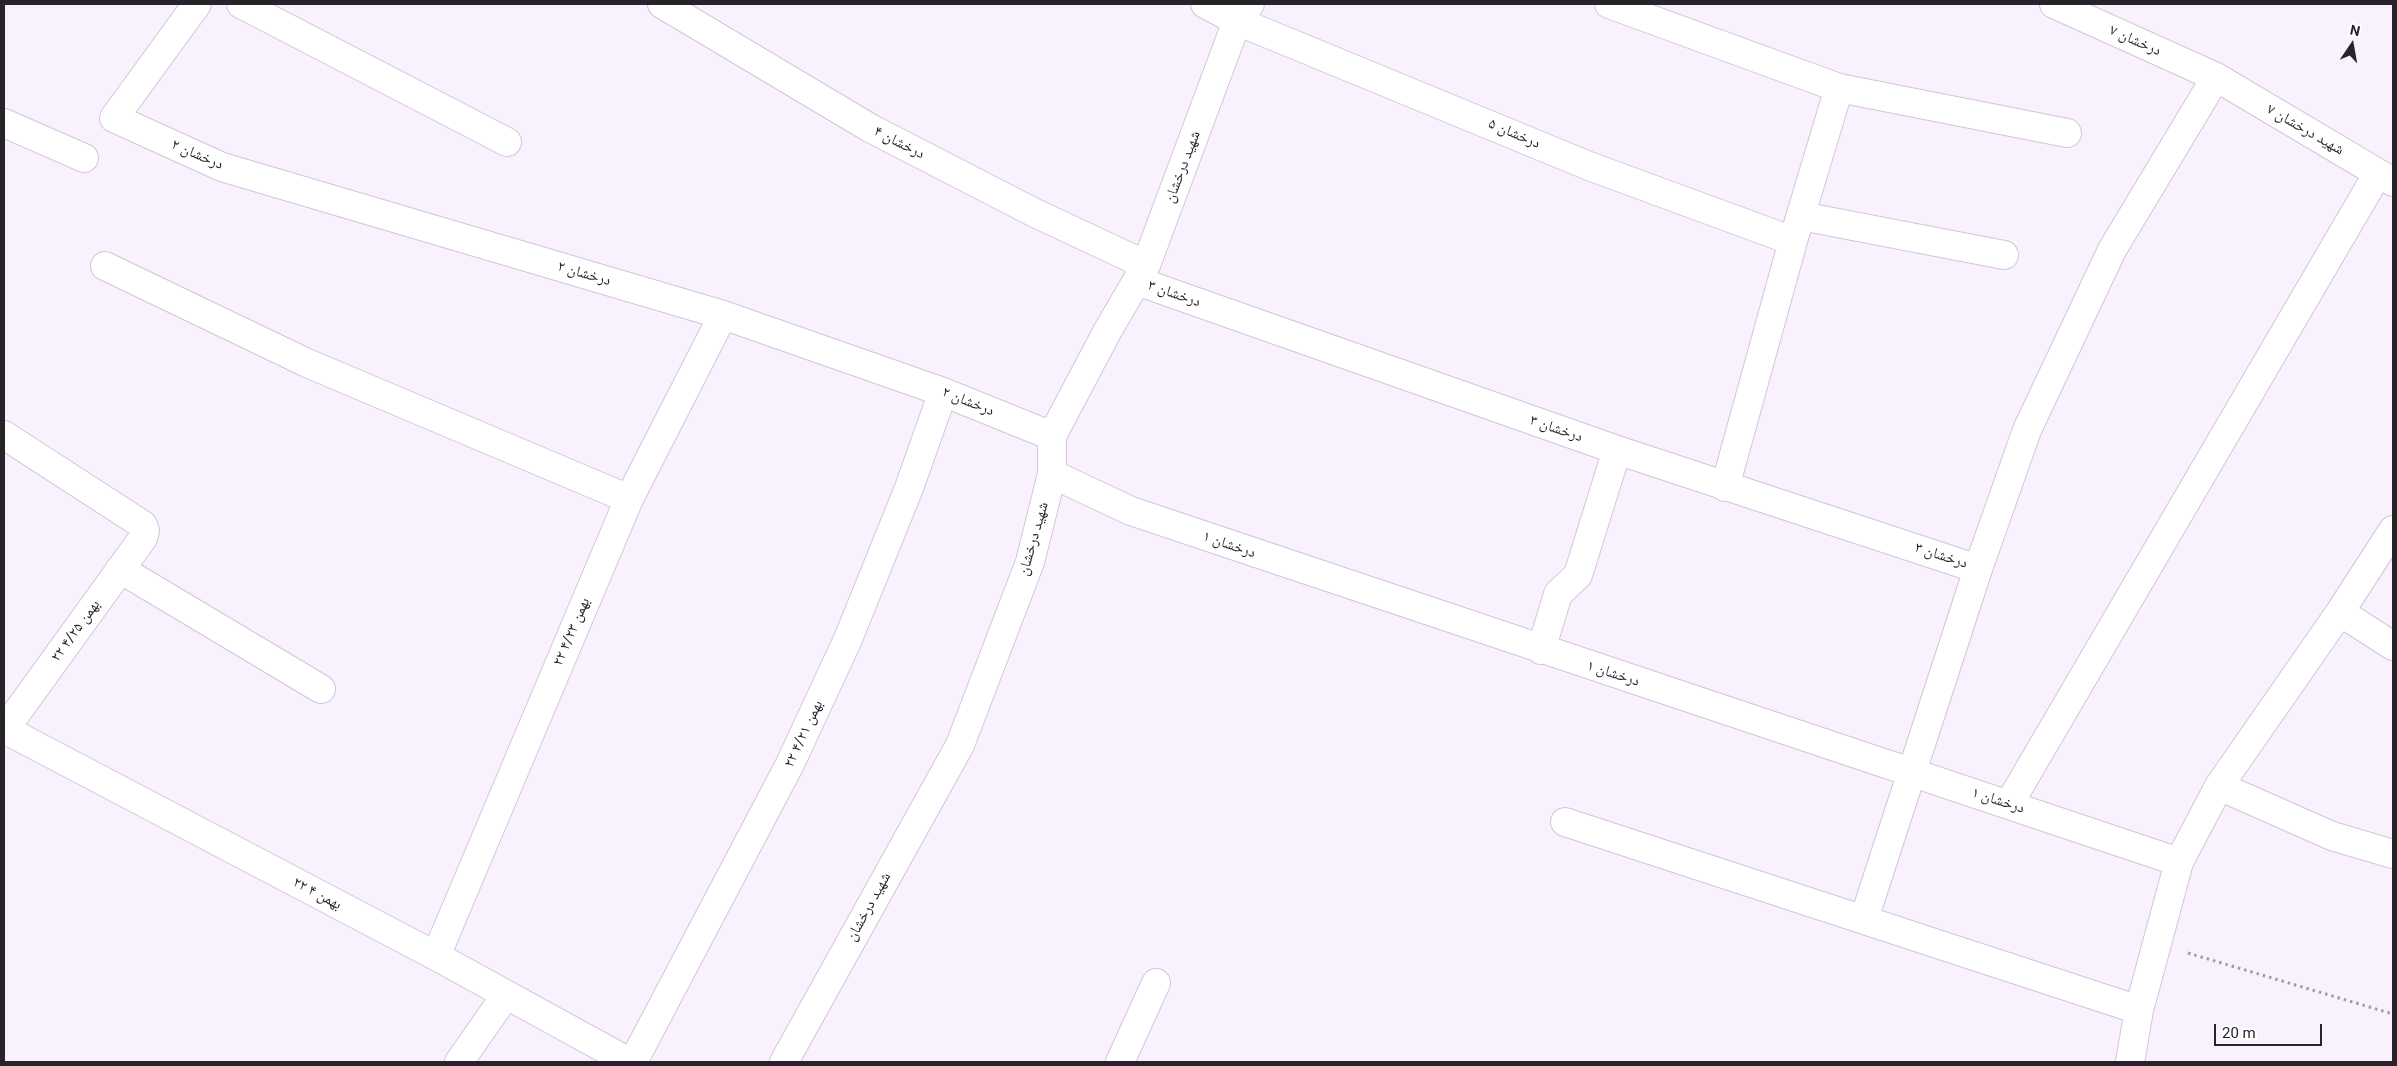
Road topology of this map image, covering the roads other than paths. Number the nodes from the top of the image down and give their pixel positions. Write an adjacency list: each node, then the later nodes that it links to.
1 (197, 4): 19 (street, درخشان ۲)
2 (241, 4): 12 (street)
3 (662, 4): 18 (street, درخشان ۴)
4 (1205, 4): 7 (street, درخشان ۵)
5 (1609, 4): 9 (street)
6 (2054, 4): 8 (street, درخشان ۷)
7 (1244, 12): 15 (street, درخشان ۵); 18 (street, شهید درخشان)
8 (2216, 77): 14 (street, شهید درخشان ۷); 29 (street)
9 (1839, 88): 11 (street); 15 (street)
10 (4, 123): 13 (street)
11 (2068, 133)
12 (508, 142)
13 (84, 158)
14 (2386, 177): 37 (street)
15 (1797, 229): 16 (street, درخشان ۵); 25 (street)
16 (2004, 255)
17 (105, 266): 26 (street)
18 (1141, 273): 22 (street, شهید درخشان); 23 (street, درخشان ۳)
19 (723, 315): 20 (street, درخشان ۲); 26 (street, ۲۲ بهمن ۴/۲۳)
20 (943, 392): 22 (street, درخشان ۲); 48 (street, ۲۲ بهمن ۴/۲۱)
21 (4, 435): 28 (street, ۲۲ بهمن ۴/۲۵)
22 (1052, 436): 24 (street, شهید درخشان)
23 (1617, 450): 25 (street, درخشان ۳); 32 (street)
24 (1052, 474): 32 (street, درخشان ۱); 49 (street, شهید درخشان)
25 (1726, 487): 29 (street, درخشان ۳)
26 (629, 499): 42 (street, ۲۲ بهمن ۴/۲۳)
27 (2393, 530): 30 (street)
28 (120, 569): 33 (street); 34 (street, ۲۲ بهمن ۴/۲۵)
29 (1978, 569): 35 (street)
30 (2340, 612): 31 (street); 36 (street)
31 (2393, 646)
32 (1541, 650): 35 (street, درخشان ۱)
33 (321, 689)
34 (4, 729): 42 (street, ۲۲ بهمن ۴)
35 (1912, 773): 37 (street, درخشان ۱); 41 (street)
36 (2219, 786): 39 (street); 40 (street)
37 (2009, 804): 40 (street, درخشان ۱)
38 (1565, 822): 41 (street)
39 (2393, 854)
40 (2179, 862): 45 (street)
41 (1864, 919): 45 (street)
42 (436, 956): 44 (street, ۲۲ بهمن ۴)
43 (1156, 983): 50 (street)
44 (506, 995): 46 (street); 47 (street, ۲۲ بهمن ۴)
45 (2139, 1010): 51 (street)
46 (459, 1062)
47 (629, 1062)
48 (633, 1062)
49 (784, 1062)
50 (1120, 1062)
51 (2130, 1062)

